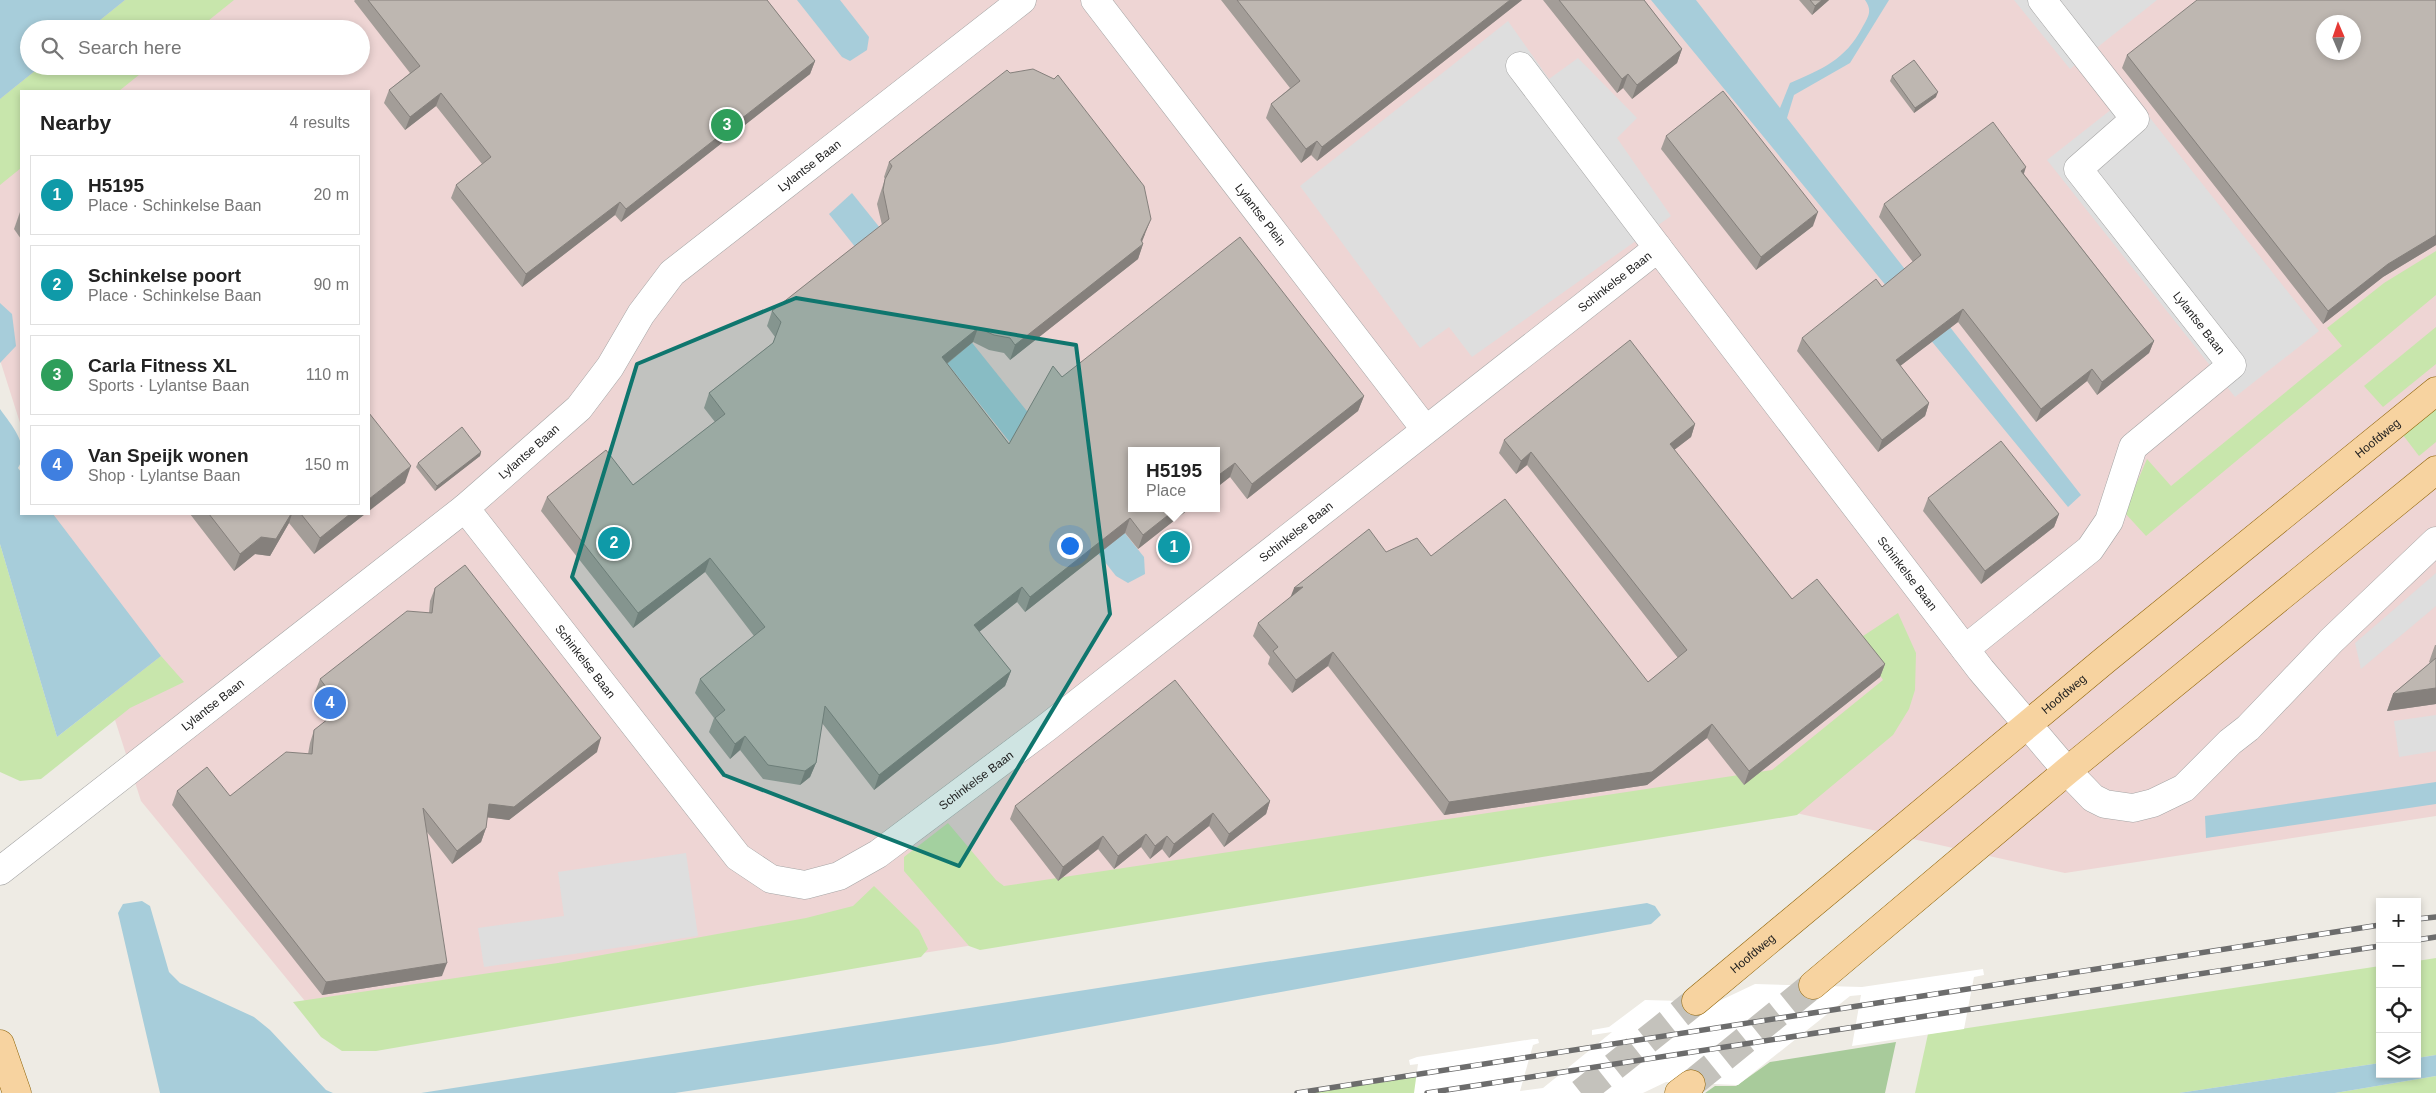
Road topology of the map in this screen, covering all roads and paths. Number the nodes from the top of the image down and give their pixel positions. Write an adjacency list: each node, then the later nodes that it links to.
1 (1022, 0): 9 (street, Lylantse Baan)
2 (1094, 0): 7 (street, Lylantse Plein)
3 (2042, 0): 11 (street, Lylantse Baan)
4 (1520, 66): 5 (street)
5 (1658, 248): 7 (street, Schinkelse Baan); 11 (street, Schinkelse Baan)
6 (2436, 391): 12 (main road, Hoofdweg)
7 (1425, 429): 9 (street, Schinkelse Baan)
8 (2436, 470): 13 (main road)
9 (465, 508): 14 (street, Lylantse Baan)
10 (2436, 541): 13 (street)
11 (1965, 649): 12 (street, Schinkelse Baan)
12 (2027, 726): 13 (street, Schinkelse Baan); 16 (main road, Hoofdweg)
13 (2067, 771): 15 (main road)
14 (0, 872)
15 (1813, 985)
16 (1696, 1001)
17 (0, 1044): 18 (main road)
18 (17, 1093)

